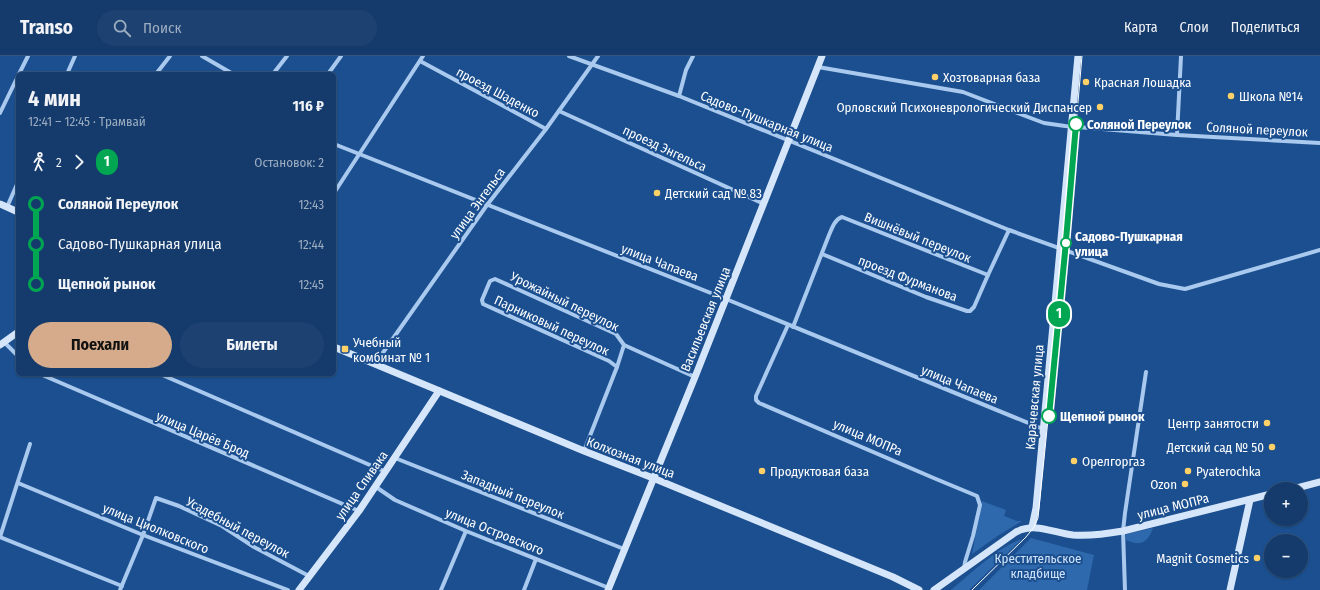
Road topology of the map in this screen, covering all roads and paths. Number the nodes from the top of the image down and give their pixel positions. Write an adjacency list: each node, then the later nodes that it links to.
1 (28, 56): 17 (street)
2 (75, 56): 18 (street)
3 (170, 56): 19 (street)
4 (202, 56): 20 (street)
5 (287, 56): 21 (street)
6 (341, 56): 22 (street)
7 (423, 56): 14 (street)
8 (569, 56): 15 (street, Садово-Пушкарная улица)
9 (598, 56): 15 (street, улица Энгельса)
10 (693, 56): 24 (street)
11 (822, 56): 16 (street, Васильевская улица)
12 (1078, 56): 27 (street, Карачевская улица)
13 (1181, 56): 29 (street)
14 (420, 61): 28 (street, проезд Шаденко); 33 (street)
15 (591, 65): 24 (street, Садово-Пушкарная улица); 25 (street, улица Энгельса)
16 (818, 67): 27 (street, Соляной переулок); 30 (street, Васильевская улица)
17 (20, 72)
18 (67, 72)
19 (158, 72)
20 (230, 72)
21 (275, 72)
22 (329, 72)
23 (16, 81): 26 (street)
24 (679, 96): 30 (street, Садово-Пушкарная улица)
25 (559, 111): 28 (street, улица Энгельса); 36 (street, проезд Энгельса)
26 (0, 113)
27 (1073, 126): 29 (street, Соляной переулок); 41 (street, Карачевская улица)
28 (546, 129): 38 (street, улица Энгельса)
29 (1177, 135): 31 (street, Соляной переулок)
30 (789, 141): 36 (street, Васильевская улица); 40 (street, Садово-Пушкарная улица)
31 (1320, 143)
32 (336, 145): 33 (street, улица Чапаева)
33 (360, 154): 35 (street); 38 (street, улица Чапаева)
34 (16, 185): 37 (street)
35 (336, 190)
36 (764, 204): 45 (street, Васильевская улица)
37 (3, 205): 39 (street)
38 (487, 205): 45 (street, улица Чапаева); 54 (street, улица Энгельса)
39 (16, 211)
40 (1009, 230): 41 (street, Садово-Пушкарная улица); 44 (street, проезд Фурманова)
41 (1060, 250): 42 (street, Садово-Пушкарная улица); 61 (street, Карачевская улица)
42 (1320, 250)
43 (822, 254): 44 (street, проезд Фурманова); 44 (street, Вишнёвый переулок); 48 (street)
44 (988, 275)
45 (726, 299): 47 (street, улица Чапаева); 59 (street, Васильевская улица)
46 (484, 304): 51 (street, Урожайный переулок); 55 (street, Парниковый переулок)
47 (788, 325): 48 (street, улица Чапаева); 81 (street, улица МОПРа)
48 (793, 327): 61 (street, улица Чапаева)
49 (16, 334): 50 (street)
50 (2, 344): 53 (street)
51 (624, 345): 55 (street, Урожайный переулок); 59 (street, Урожайный переулок)
52 (336, 348): 54 (street, Колхозная улица)
53 (16, 354)
54 (375, 364): 60 (street, Колхозная улица)
55 (617, 367): 63 (street, Парниковый переулок)
56 (1146, 372): 76 (street)
57 (45, 376): 73 (street, улица Царёв Брод)
58 (165, 376): 65 (street)
59 (695, 377): 66 (street, Васильевская улица)
60 (439, 391): 63 (street, Колхозная улица); 64 (street, улица Спивака)
61 (1043, 429): 74 (street, Карачевская улица)
62 (30, 444): 68 (street)
63 (584, 451): 66 (street, Колхозная улица)
64 (395, 458): 65 (street, улица Спивака); 79 (street, Западный переулок)
65 (386, 472): 70 (street, улица Спивака)
66 (654, 478): 79 (street, Васильевская улица); 89 (street, Колхозная улица)
67 (1320, 482): 69 (street)
68 (18, 483): 77 (street, улица Циолковского); 78 (street)
69 (1308, 485)
70 (376, 487): 73 (street, улица Спивака); 75 (street, улица Островского)
71 (1264, 496): 72 (street, улица МОПРа)
72 (1250, 500): 76 (street, улица МОПРа); 92 (street)
73 (359, 512): 82 (street, улица Спивака)
74 (1032, 527): 76 (street, улица МОПРа); 81 (street)
75 (466, 531): 80 (street, улица Островского); 87 (street)
76 (1123, 531): 91 (street)
77 (143, 534): 82 (street, Усадебный переулок); 83 (street); 85 (street, улица Циолковского)
78 (0, 537): 83 (street)
79 (624, 549): 84 (street, Васильевская улица)
80 (536, 559): 84 (street, улица Островского); 88 (street)
81 (964, 570): 90 (street)
82 (309, 576): 86 (street, улица Спивака)
83 (121, 588)
84 (608, 589)
85 (288, 590)
86 (299, 590)
87 (441, 590)
88 (524, 590)
89 (919, 590)
90 (934, 590)
91 (1125, 590)
92 (1230, 590)

